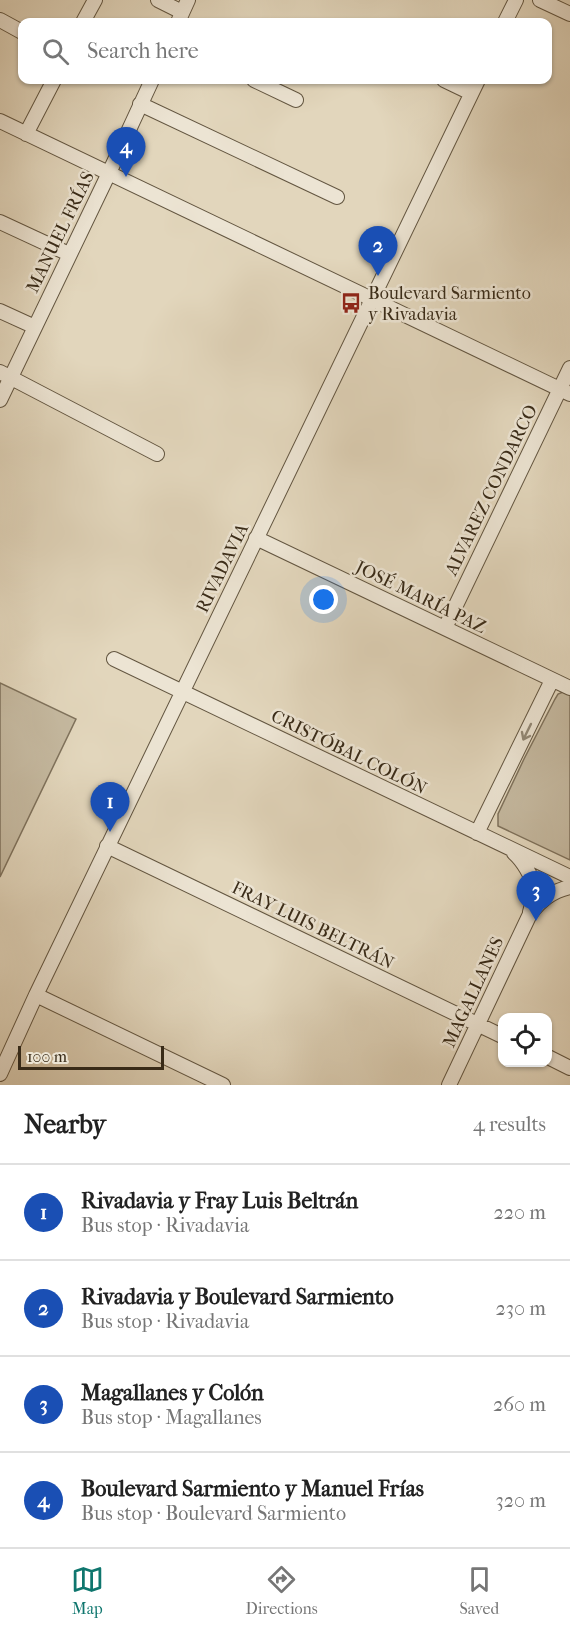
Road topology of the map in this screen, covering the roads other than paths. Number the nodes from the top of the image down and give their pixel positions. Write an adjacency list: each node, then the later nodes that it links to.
1 (95, 0): 7 (street)
2 (158, 0): 5 (street)
3 (516, 0): 8 (street)
4 (540, 0): 6 (street)
5 (183, 12)
6 (570, 14)
7 (85, 18)
8 (507, 18)
9 (0, 20): 10 (street)
10 (18, 30)
11 (52, 84): 20 (street)
12 (150, 84): 18 (street, MANUEL FRÍAS)
13 (262, 84): 17 (street)
14 (452, 84): 16 (street)
15 (476, 84): 16 (street, RIVADAVIA)
16 (471, 93): 25 (street, RIVADAVIA)
17 (296, 100)
18 (140, 104): 21 (street, MANUEL FRÍAS); 22 (street)
19 (0, 121): 20 (street)
20 (26, 134): 21 (street)
21 (109, 173): 24 (street, MANUEL FRÍAS); 25 (street)
22 (338, 196)
23 (0, 222): 24 (street)
24 (69, 254): 27 (street, MANUEL FRÍAS)
25 (372, 299): 30 (street); 33 (street, RIVADAVIA)
26 (0, 311): 27 (street)
27 (34, 327): 29 (street, MANUEL FRÍAS)
28 (570, 368): 30 (street, ALVAREZ CONDARCO)
29 (5, 375): 31 (street, MANUEL FRÍAS); 32 (street)
30 (565, 392): 34 (street, ALVAREZ CONDARCO)
31 (0, 400)
32 (157, 454)
33 (256, 538): 34 (street, JOSÉ MARÍA PAZ); 38 (street, RIVADAVIA)
34 (445, 628): 36 (street, JOSÉ MARÍA PAZ)
35 (114, 659): 38 (street, CRISTÓBAL COLÓN)
36 (552, 680): 37 (street, JOSÉ MARÍA PAZ); 39 (street, one-way to 39)
37 (570, 688)
38 (182, 692): 39 (street, CRISTÓBAL COLÓN); 40 (street, RIVADAVIA)
39 (477, 833): 41 (street, CRISTÓBAL COLÓN)
40 (107, 846): 45 (street, RIVADAVIA); 46 (street, FRAY LUIS BELTRÁN)
41 (507, 847): 42 (street, CRISTÓBAL COLÓN); 44 (street, MAGALLANES)
42 (570, 877)
43 (570, 887): 44 (street, MAGALLANES)
44 (530, 914): 46 (street, MAGALLANES)
45 (36, 995): 50 (street, RIVADAVIA); 51 (street)
46 (478, 1024): 47 (street, FRAY LUIS BELTRÁN); 52 (street, MAGALLANES)
47 (498, 1034)
48 (552, 1059): 49 (street)
49 (570, 1068)
50 (0, 1074)
51 (223, 1085)
52 (449, 1085)

